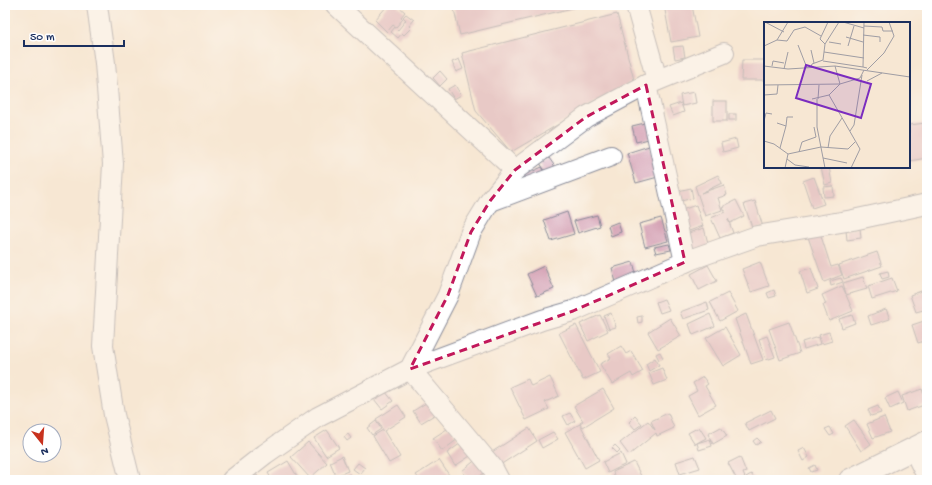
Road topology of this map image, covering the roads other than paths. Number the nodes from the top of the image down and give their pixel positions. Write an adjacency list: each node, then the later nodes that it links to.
1 (97, 5): 15 (street)
2 (336, 5): 7 (street)
3 (636, 5): 5 (street)
4 (724, 53): 5 (street)
5 (651, 82): 7 (street); 10 (street)
6 (611, 156): 8 (street)
7 (515, 170): 8 (street)
8 (490, 201): 11 (street)
9 (927, 204): 10 (street)
10 (685, 262): 11 (street)
11 (410, 369): 16 (street); 17 (street)
12 (920, 445): 13 (street); 14 (main road)
13 (927, 476)
14 (860, 478)
15 (130, 480)
16 (232, 480)
17 (499, 480)

